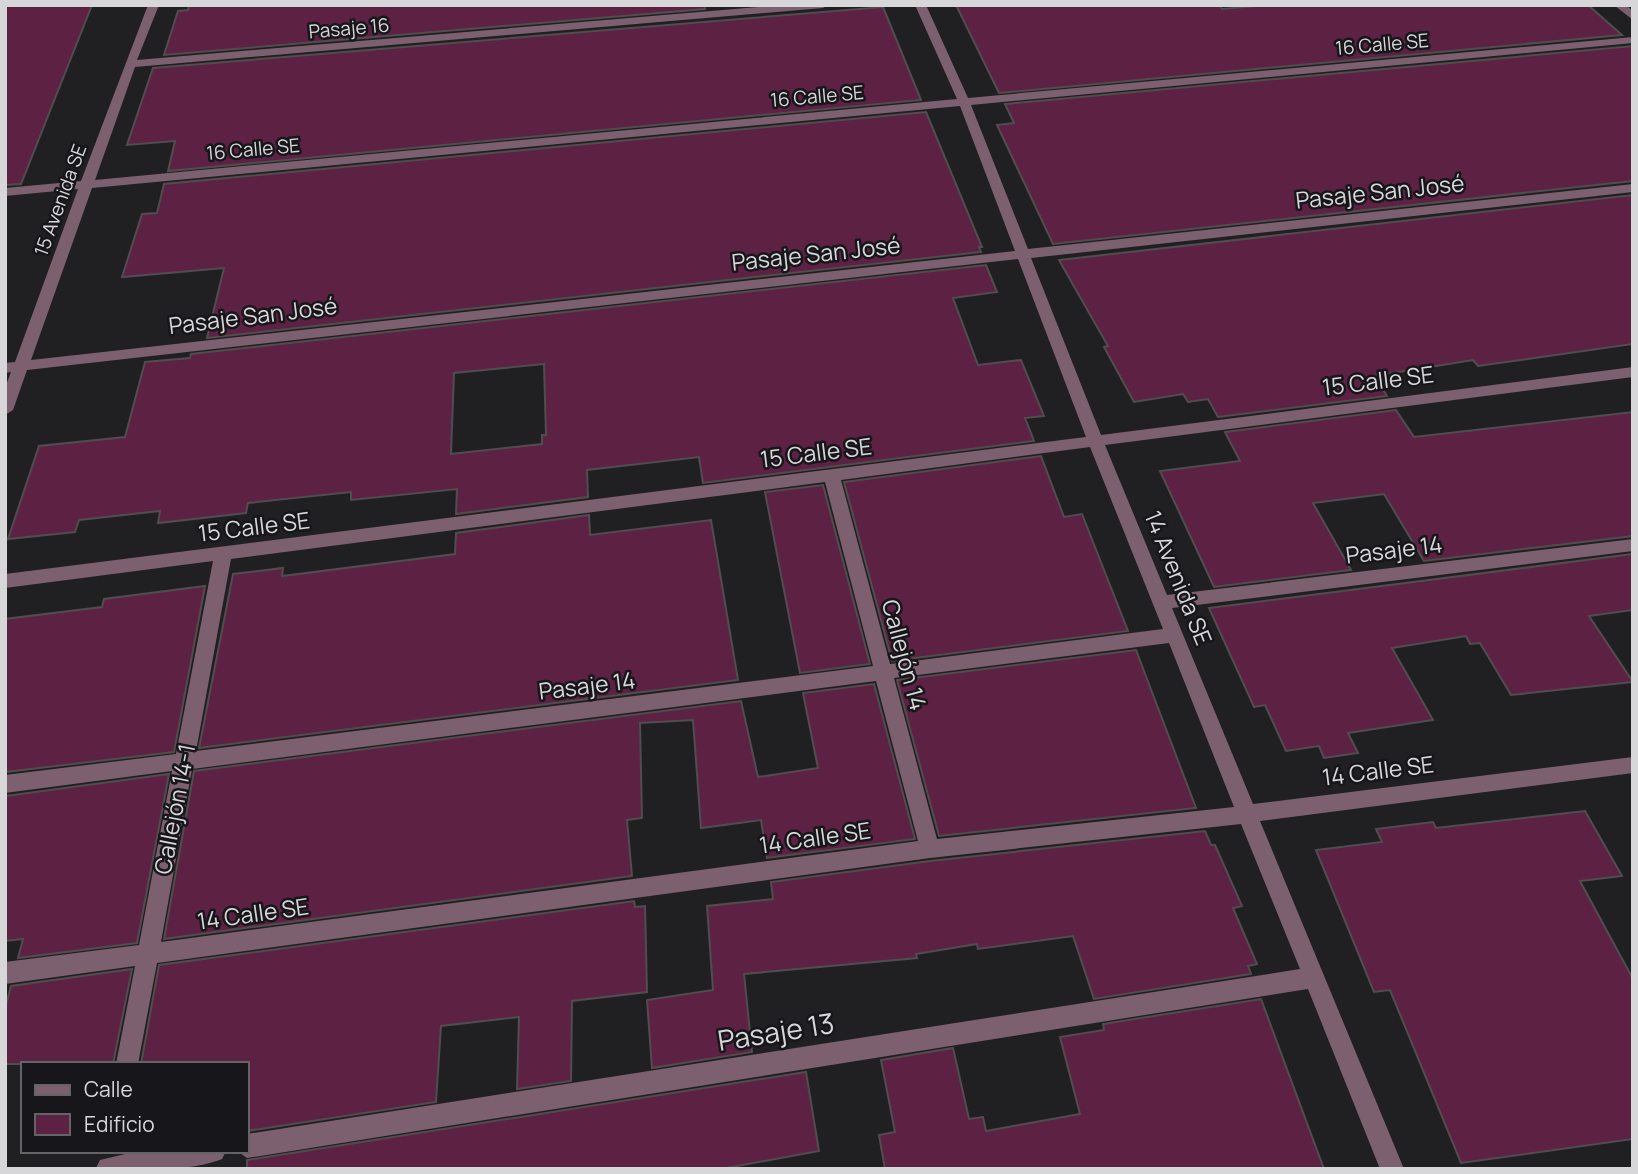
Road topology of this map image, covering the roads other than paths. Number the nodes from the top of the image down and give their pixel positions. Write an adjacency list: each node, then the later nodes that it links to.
1 (154, 5): 7 (street, 15 Avenida SE)
2 (823, 5): 7 (street, Pasaje 16)
3 (920, 5): 8 (street, 14 Avenida SE)
4 (1619, 5): 5 (street)
5 (1633, 16)
6 (1633, 40): 8 (street, 16 Calle SE)
7 (130, 64): 9 (street, 15 Avenida SE)
8 (964, 102): 9 (street, 16 Calle SE); 12 (street, 14 Avenida SE)
9 (86, 184): 11 (street, 16 Calle SE); 13 (street, 15 Avenida SE)
10 (1633, 188): 12 (street, Pasaje San José)
11 (5, 192)
12 (1026, 254): 13 (street, Pasaje San José); 16 (street, 14 Avenida SE)
13 (13, 367): 15 (street, 15 Avenida SE)
14 (1633, 372): 16 (street, 15 Calle SE)
15 (5, 410)
16 (1096, 440): 17 (street, 15 Calle SE); 21 (street, 14 Avenida SE)
17 (831, 474): 19 (street, 15 Calle SE); 23 (street, Callejón 14)
18 (1633, 545): 21 (street, Pasaje 14)
19 (223, 554): 20 (street, 15 Calle SE); 24 (street, Callejón 14-1)
20 (5, 581)
21 (1162, 602): 22 (street, 14 Avenida SE)
22 (1176, 635): 23 (street, Pasaje 14); 27 (street, 14 Avenida SE)
23 (883, 673): 24 (street, Pasaje 14); 28 (street, Callejón 14)
24 (183, 762): 26 (street, Pasaje 14); 29 (street, Callejón 14-1)
25 (1633, 765): 27 (street, 14 Calle SE)
26 (5, 784)
27 (1248, 814): 28 (street, 14 Calle SE); 31 (street, 14 Avenida SE)
28 (930, 849): 29 (street, 14 Calle SE)
29 (147, 955): 30 (street, 14 Calle SE); 32 (street, Callejón 14-1)
30 (5, 973)
31 (1314, 976): 33 (street, Pasaje 13); 36 (street, 14 Avenida SE)
32 (127, 1062)
33 (248, 1146)
34 (202, 1153): 35 (street)
35 (108, 1168)
36 (1392, 1169)

